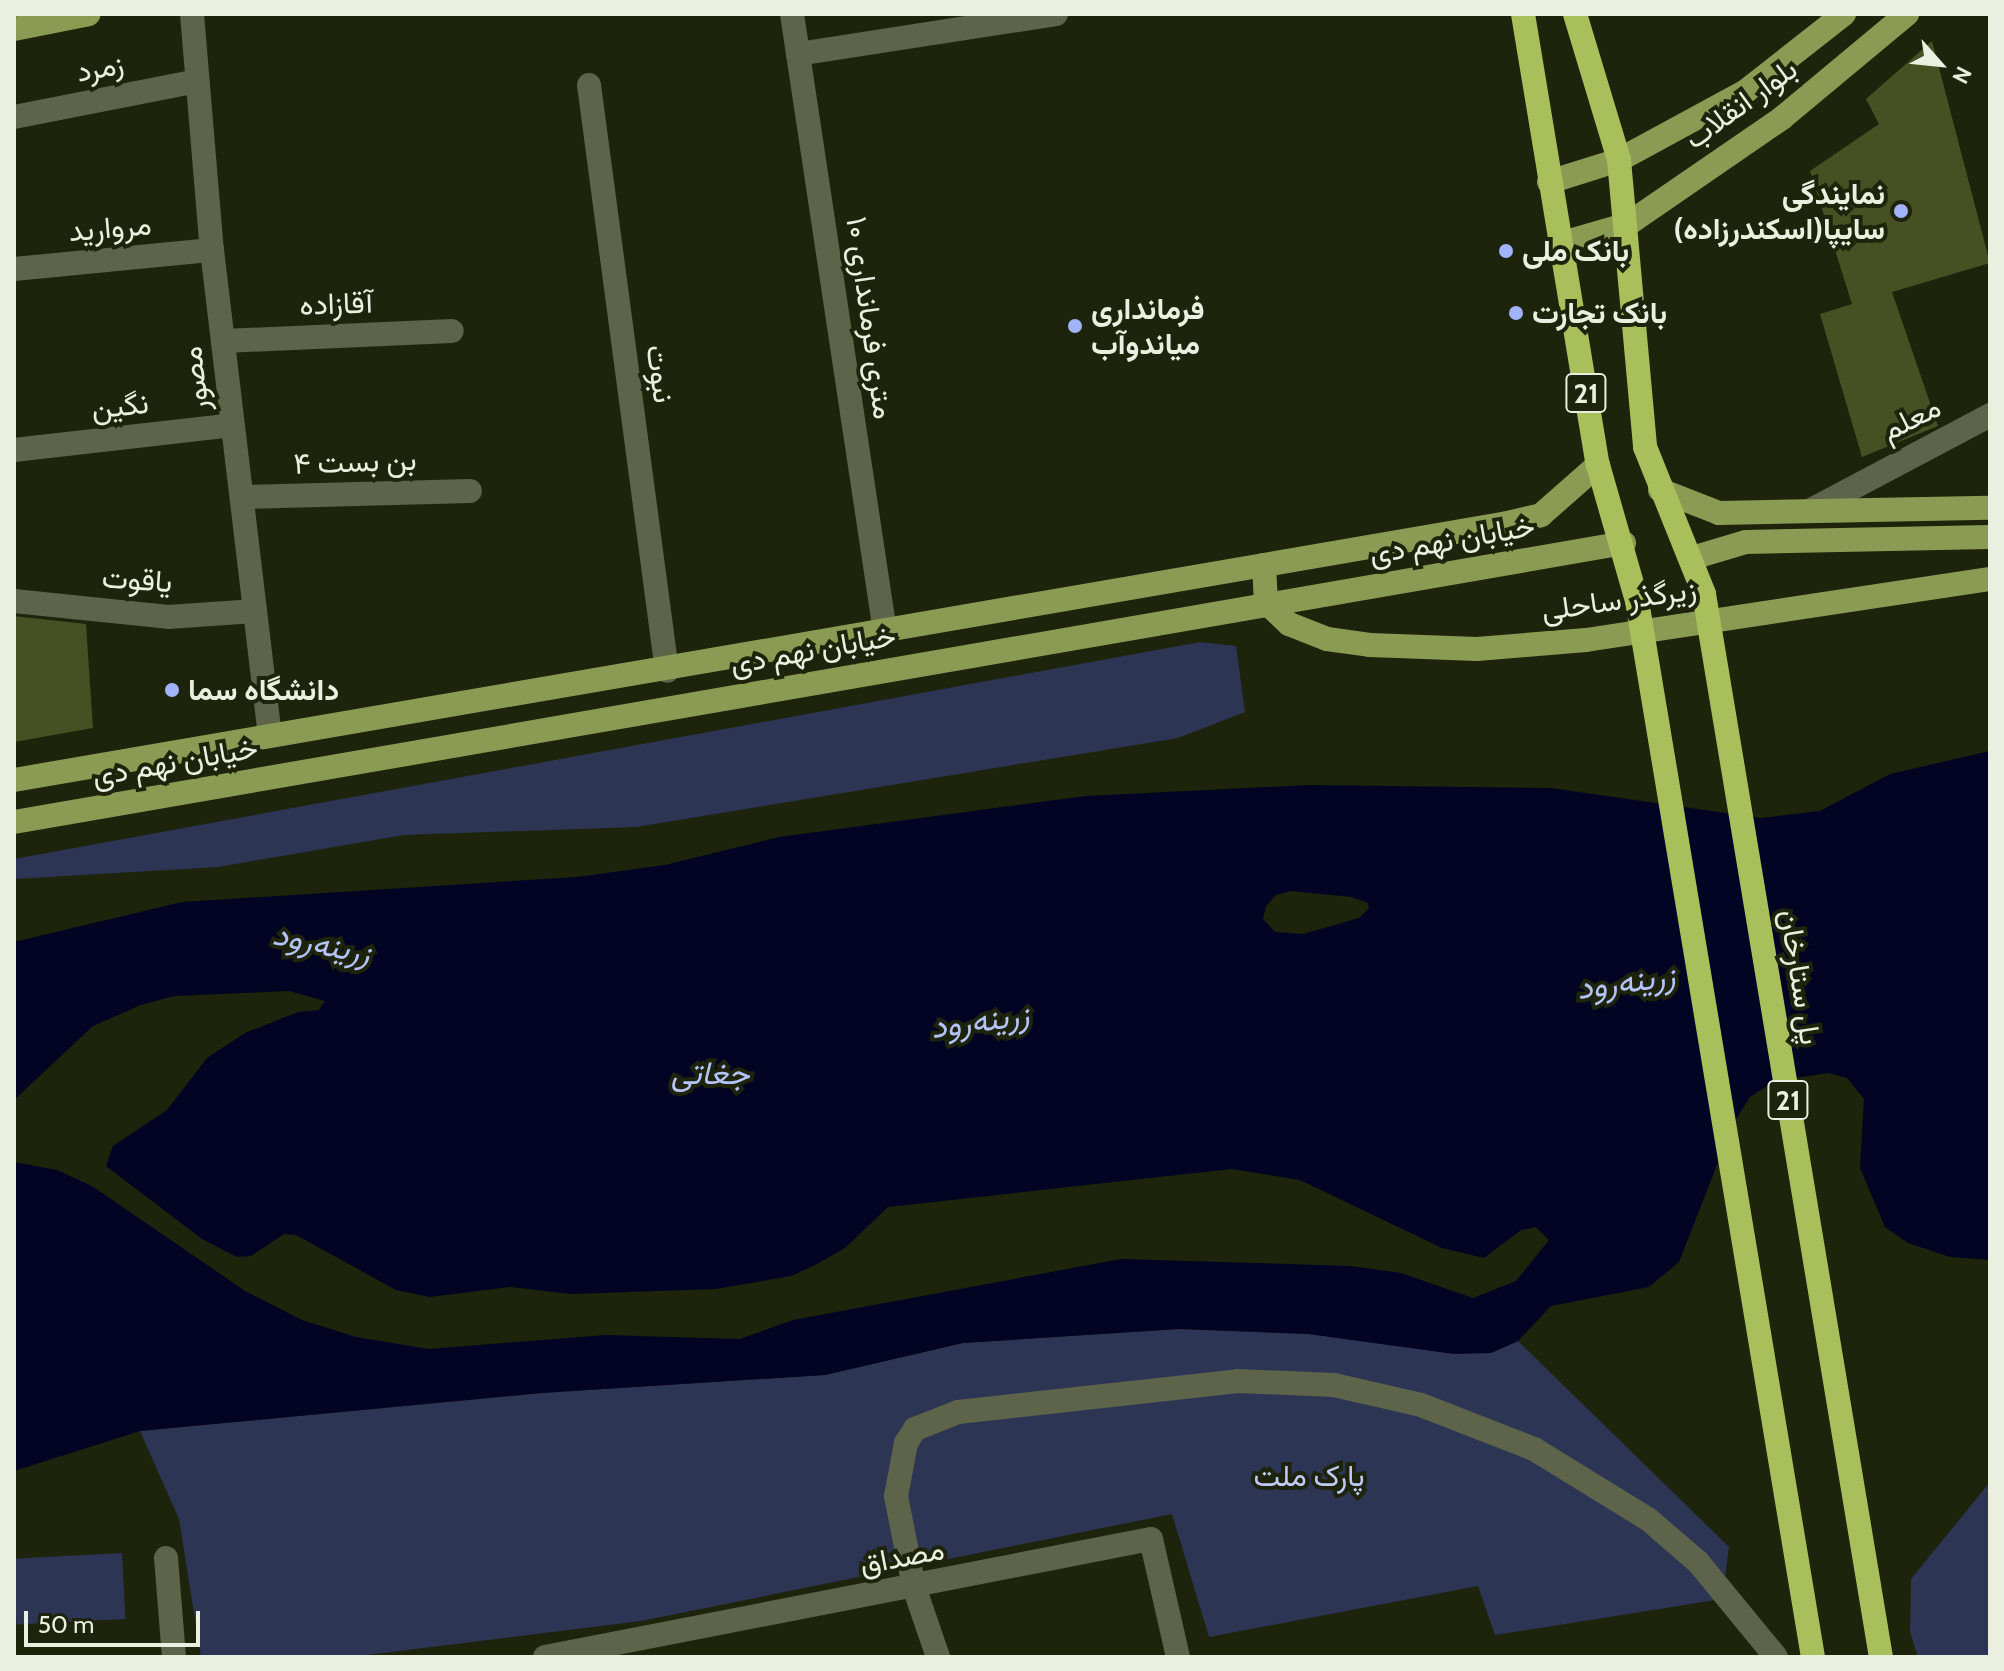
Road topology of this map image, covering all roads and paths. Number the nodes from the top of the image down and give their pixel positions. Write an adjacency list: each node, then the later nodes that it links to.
1 (89, 14): 9 (main road)
2 (192, 14): 12 (street, مصور)
3 (792, 14): 10 (street, ۱۰ متری فرمانداری)
4 (1056, 14): 10 (street)
5 (1523, 14): 17 (highway, 21)
6 (1575, 14): 16 (highway, 21)
7 (1907, 14): 15 (main road, بلوار انقلاب)
8 (1842, 15): 11 (main road, بلوار انقلاب)
9 (14, 29)
10 (798, 54): 43 (street, ۱۰ متری فرمانداری)
11 (1764, 79): 15 (main road); 16 (main road, بلوار انقلاب)
12 (198, 81): 14 (street, زمرد); 20 (street, مصور)
13 (589, 85): 44 (street, نبوت)
14 (14, 117)
15 (1782, 118): 18 (main road, بلوار انقلاب)
16 (1619, 160): 17 (main road, بلوار انقلاب); 18 (highway, 21)
17 (1549, 182): 19 (highway, 21)
18 (1628, 224): 19 (main road, بلوار انقلاب); 28 (highway, 21)
19 (1559, 244): 27 (highway, 21)
20 (212, 250): 21 (street, مروارید); 23 (street, مصور)
21 (14, 269)
22 (452, 331): 23 (street, آقازاده)
23 (223, 341): 25 (street, مصور)
24 (1990, 415): 33 (street, معلم)
25 (233, 425): 26 (street, نگین); 30 (street, مصور)
26 (14, 450)
27 (1598, 465): 36 (highway, 21); 38 (main road, خیابان نهم دی)
28 (1660, 490): 33 (main road); 37 (highway, 21)
29 (470, 491): 30 (street, بن بست ۴)
30 (242, 497): 42 (street, مصور)
31 (1990, 508): 32 (main road)
32 (1899, 510): 33 (main road); 35 (main road)
33 (1809, 511)
34 (1990, 537): 35 (main road)
35 (1899, 538): 37 (main road)
36 (1624, 543): 41 (main road, خیابان نهم دی); 56 (highway, 21)
37 (1692, 558): 57 (highway, پل ستارخان / 21)
38 (1264, 565): 41 (main road); 43 (main road, خیابان نهم دی)
39 (1990, 579): 41 (main road, زیرگذر ساحلی)
40 (14, 601): 42 (street, یاقوت)
41 (1266, 602): 46 (main road, خیابان نهم دی)
42 (255, 611): 45 (street, مصور)
43 (885, 632): 44 (main road, خیابان نهم دی)
44 (667, 671): 45 (main road, خیابان نهم دی)
45 (270, 736): 46 (main road); 47 (main road, خیابان نهم دی)
46 (276, 777): 48 (main road, خیابان نهم دی)
47 (14, 780)
48 (14, 822)
49 (166, 1558): 51 (street)
50 (914, 1587): 52 (street, مصداق); 53 (street); 54 (street, مصداق); 55 (street)
51 (174, 1657)
52 (545, 1657)
53 (938, 1657)
54 (1178, 1657)
55 (1776, 1657)
56 (1813, 1657)
57 (1881, 1657)

